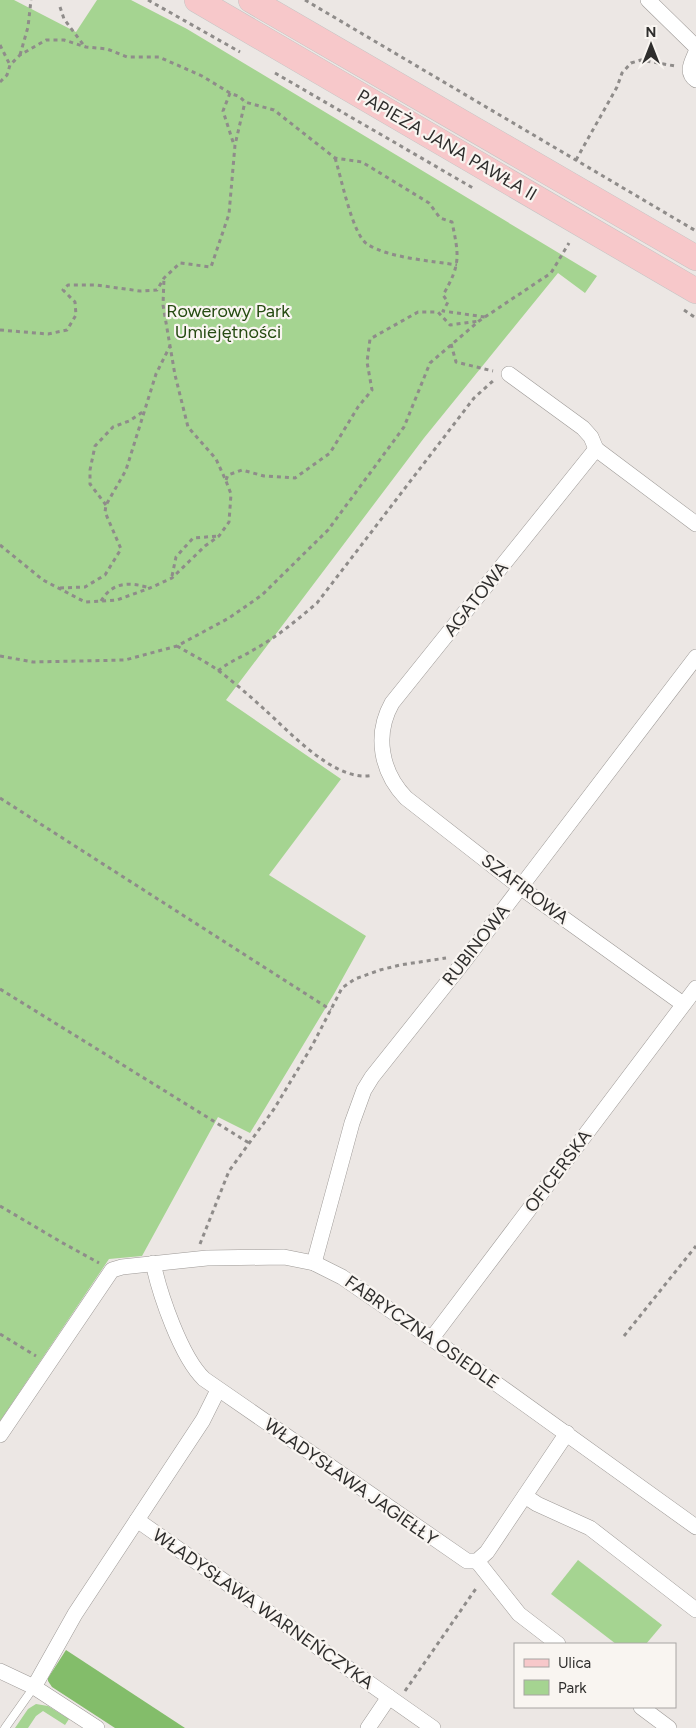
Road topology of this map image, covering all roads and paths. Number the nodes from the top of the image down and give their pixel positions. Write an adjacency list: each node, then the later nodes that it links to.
1 (31, 0): 11 (path)
2 (197, 0): 25 (main road, PAPIEŻA JANA PAWŁA II)
3 (251, 0): 22 (main road, PAPIEŻA JANA PAWŁA II)
4 (305, 0): 19 (path)
5 (648, 0): 9 (street)
6 (60, 7): 8 (path)
7 (0, 45): 12 (path)
8 (86, 47): 11 (path); 15 (path)
9 (696, 47)
10 (696, 52): 13 (street)
11 (20, 56): 12 (path)
12 (10, 65): 14 (path)
13 (693, 74): 19 (path)
14 (0, 82)
15 (230, 93): 16 (path); 17 (path)
16 (246, 102): 17 (path); 18 (path)
17 (235, 145): 24 (path)
18 (335, 158): 23 (path); 23 (path)
19 (576, 160): 20 (path)
20 (696, 231)
21 (569, 243): 28 (path)
22 (696, 258)
23 (458, 265): 26 (path)
24 (164, 278): 30 (path); 32 (path)
25 (696, 291)
26 (443, 311): 27 (path); 28 (path)
27 (438, 312): 29 (path); 36 (path)
28 (485, 317): 29 (path)
29 (479, 322): 31 (path)
30 (0, 330)
31 (451, 344): 33 (path); 45 (path)
32 (170, 345): 34 (path); 36 (path)
33 (509, 374): 35 (street); 48 (path)
34 (145, 410): 37 (path); 37 (path)
35 (596, 449): 38 (street); 49 (street, AGATOWA)
36 (226, 481): 39 (path)
37 (106, 505): 42 (path)
38 (696, 524)
39 (220, 536): 41 (path); 41 (path)
40 (0, 545): 42 (path)
41 (172, 578): 43 (path)
42 (57, 588): 44 (path)
43 (150, 588): 44 (path); 44 (path)
44 (101, 601)
45 (176, 646): 46 (path); 48 (path)
46 (0, 656)
47 (696, 657): 51 (street, RUBINOWA)
48 (218, 671): 49 (path)
49 (386, 765): 51 (street, SZAFIROWA)
50 (0, 798): 56 (path)
51 (520, 887): 52 (street, RUBINOWA); 55 (street, SZAFIROWA)
52 (462, 964): 56 (path); 61 (street, RUBINOWA)
53 (696, 988): 55 (street)
54 (0, 989): 57 (path)
55 (683, 1004): 66 (street, OFICERSKA)
56 (331, 1010): 57 (path)
57 (249, 1143): 60 (path)
58 (0, 1206): 63 (path)
59 (696, 1246): 65 (path)
60 (196, 1259): 61 (street, FABRYCZNA OSIEDLE); 62 (street, FABRYCZNA OSIEDLE)
61 (314, 1263): 66 (street, FABRYCZNA OSIEDLE)
62 (153, 1264): 63 (street, FABRYCZNA OSIEDLE); 68 (street, WŁADYSŁAWA JAGIEŁŁY)
63 (110, 1272): 67 (street)
64 (0, 1334): 67 (path)
65 (624, 1336)
66 (432, 1338): 69 (street, FABRYCZNA OSIEDLE)
67 (48, 1363): 70 (street)
68 (218, 1390): 72 (street, WŁADYSŁAWA WARNEŃCZYKA); 74 (street, WŁADYSŁAWA JAGIEŁŁY)
69 (567, 1434): 71 (street); 73 (street, FABRYCZNA OSIEDLE)
70 (0, 1435)
71 (525, 1496): 74 (street); 75 (street)
72 (137, 1520): 78 (street, WŁADYSŁAWA WARNEŃCZYKA); 79 (street, WŁADYSŁAWA WARNEŃCZYKA)
73 (696, 1528)
74 (481, 1568): 76 (street); 79 (path)
75 (696, 1610)
76 (557, 1643)
77 (0, 1672): 78 (street)
78 (34, 1687): 81 (lane); 82 (street)
79 (389, 1697): 83 (street, WŁADYSŁAWA WARNEŃCZYKA); 84 (street, WŁADYSŁAWA WARNEŃCZYKA)
80 (642, 1708): 85 (street)
81 (5, 1728)
82 (97, 1728)
83 (368, 1728)
84 (433, 1728)
85 (669, 1728)

